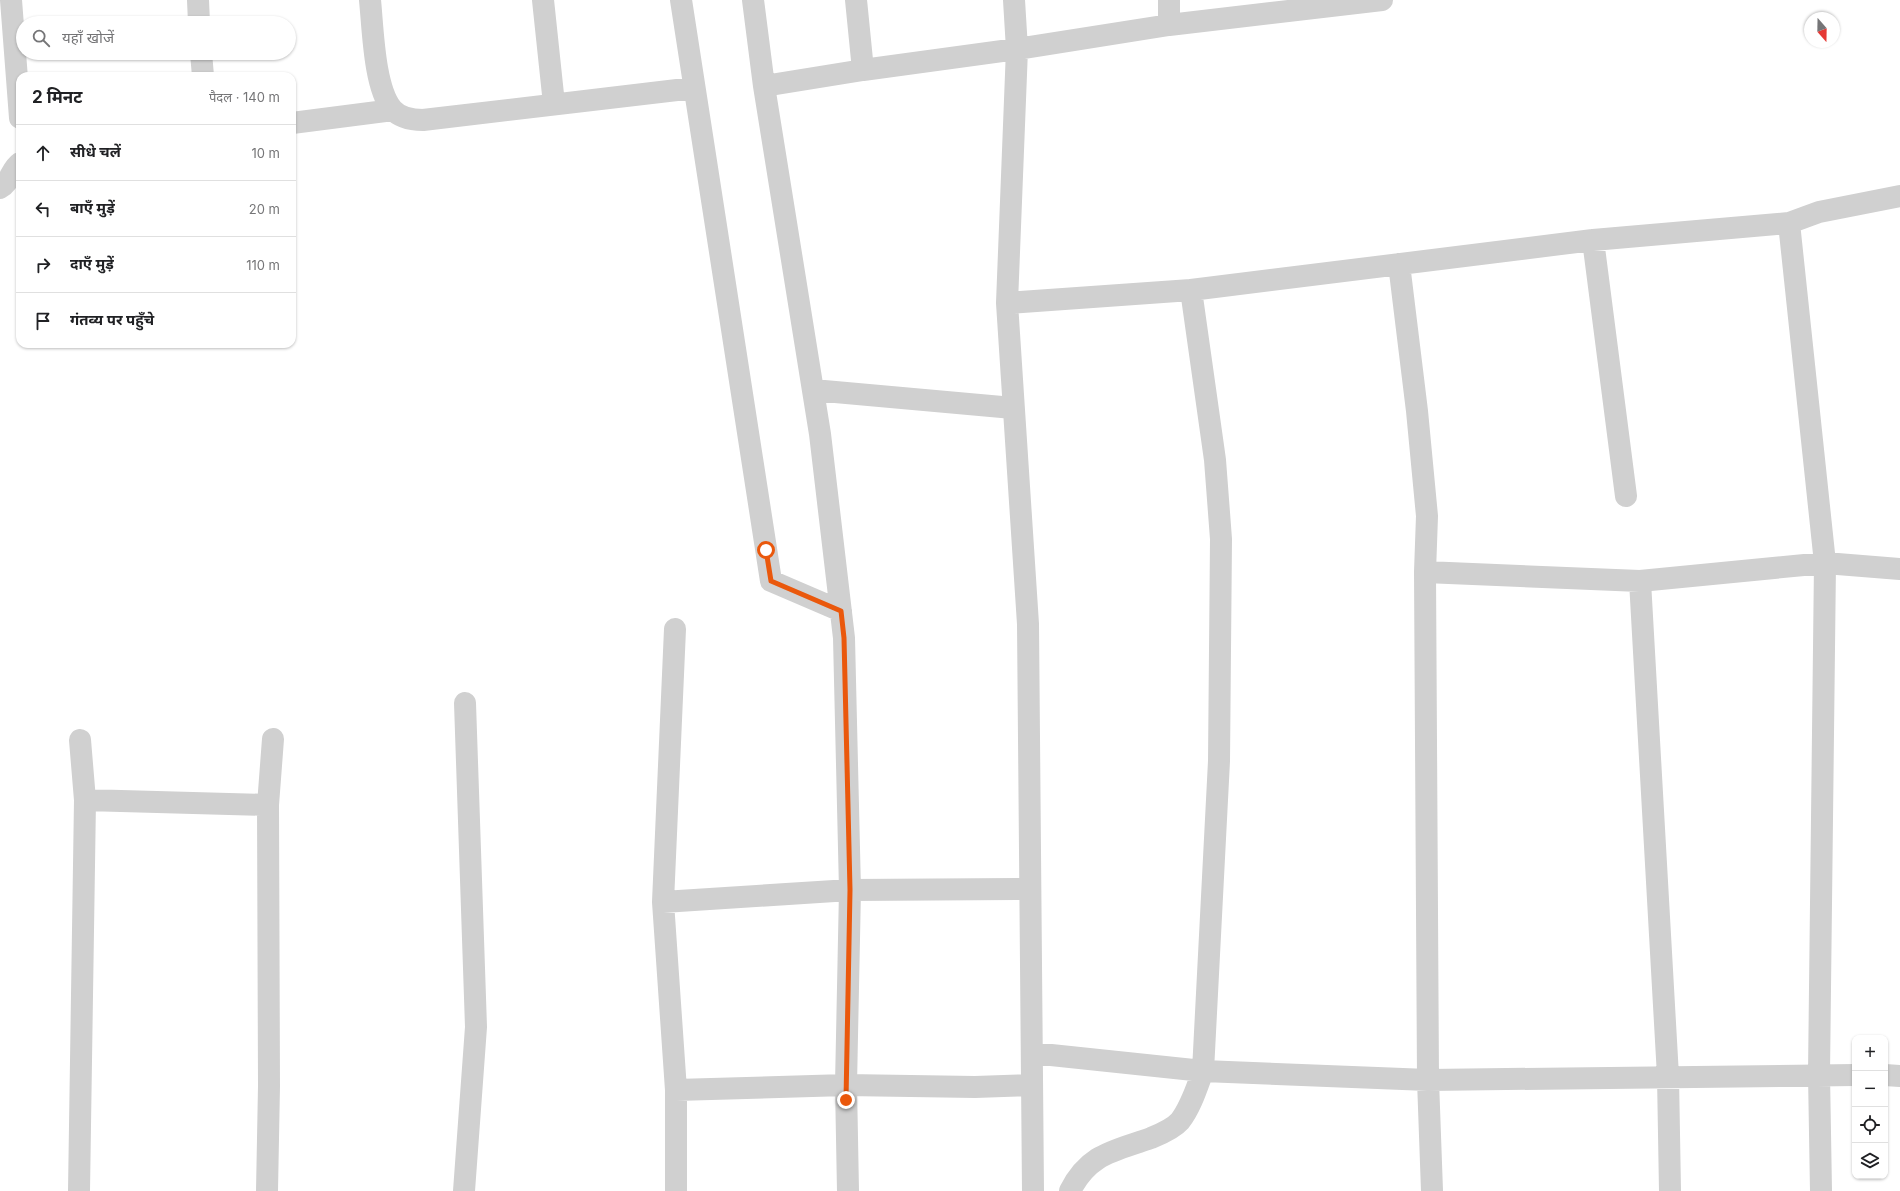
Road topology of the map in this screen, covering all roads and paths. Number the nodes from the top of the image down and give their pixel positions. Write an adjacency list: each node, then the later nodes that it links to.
1 (11, 0): 16 (street)
2 (198, 0): 11 (street)
3 (370, 0): 21 (street)
4 (543, 0): 20 (street)
5 (680, 0): 19 (street)
6 (753, 0): 18 (street)
7 (856, 0): 15 (street)
8 (1014, 0): 13 (street)
9 (1169, 0): 12 (street)
10 (1375, 1): 12 (street)
11 (199, 16)
12 (1169, 25): 13 (street)
13 (1017, 49): 15 (street); 30 (street)
14 (202, 60): 17 (street)
15 (862, 70): 18 (street)
16 (16, 72)
17 (203, 72)
18 (764, 86): 31 (street)
19 (694, 88): 20 (street); 38 (street)
20 (554, 104): 21 (street)
21 (393, 110): 22 (street)
22 (296, 122)
23 (16, 166): 24 (street)
24 (0, 188)
25 (1900, 196): 26 (street)
26 (1789, 223): 27 (street); 34 (street)
27 (1593, 240): 28 (street); 33 (street)
28 (1399, 264): 29 (street); 36 (street)
29 (1191, 290): 30 (street); 49 (street)
30 (1007, 303): 32 (street)
31 (813, 390): 32 (street); 38 (street)
32 (1013, 408): 45 (street)
33 (1626, 496)
34 (1825, 563): 35 (street); 37 (street); 50 (street)
35 (1900, 569)
36 (1425, 572): 37 (street); 55 (street)
37 (1640, 581): 53 (street)
38 (841, 611): 46 (street)
39 (675, 629): 47 (street)
40 (465, 703): 61 (street)
41 (273, 739): 44 (street)
42 (80, 740): 43 (street)
43 (85, 800): 44 (street); 59 (street)
44 (268, 805): 60 (street)
45 (1029, 889): 46 (street); 48 (street)
46 (850, 890): 47 (street); 56 (street)
47 (663, 902): 58 (street)
48 (1032, 1054): 49 (street); 57 (street)
49 (1203, 1071): 55 (street); 65 (street)
50 (1819, 1074): 51 (street); 53 (street); 68 (street)
51 (1852, 1075)
52 (1888, 1075): 54 (street)
53 (1668, 1076): 55 (street); 67 (street)
54 (1900, 1076)
55 (1428, 1080): 66 (street)
56 (846, 1085): 57 (street); 58 (street); 63 (street)
57 (1032, 1085): 64 (street)
58 (676, 1090): 62 (street)
59 (79, 1191)
60 (267, 1191)
61 (464, 1191)
62 (676, 1191)
63 (848, 1191)
64 (1033, 1191)
65 (1070, 1191)
66 (1432, 1191)
67 (1670, 1191)
68 (1821, 1191)

